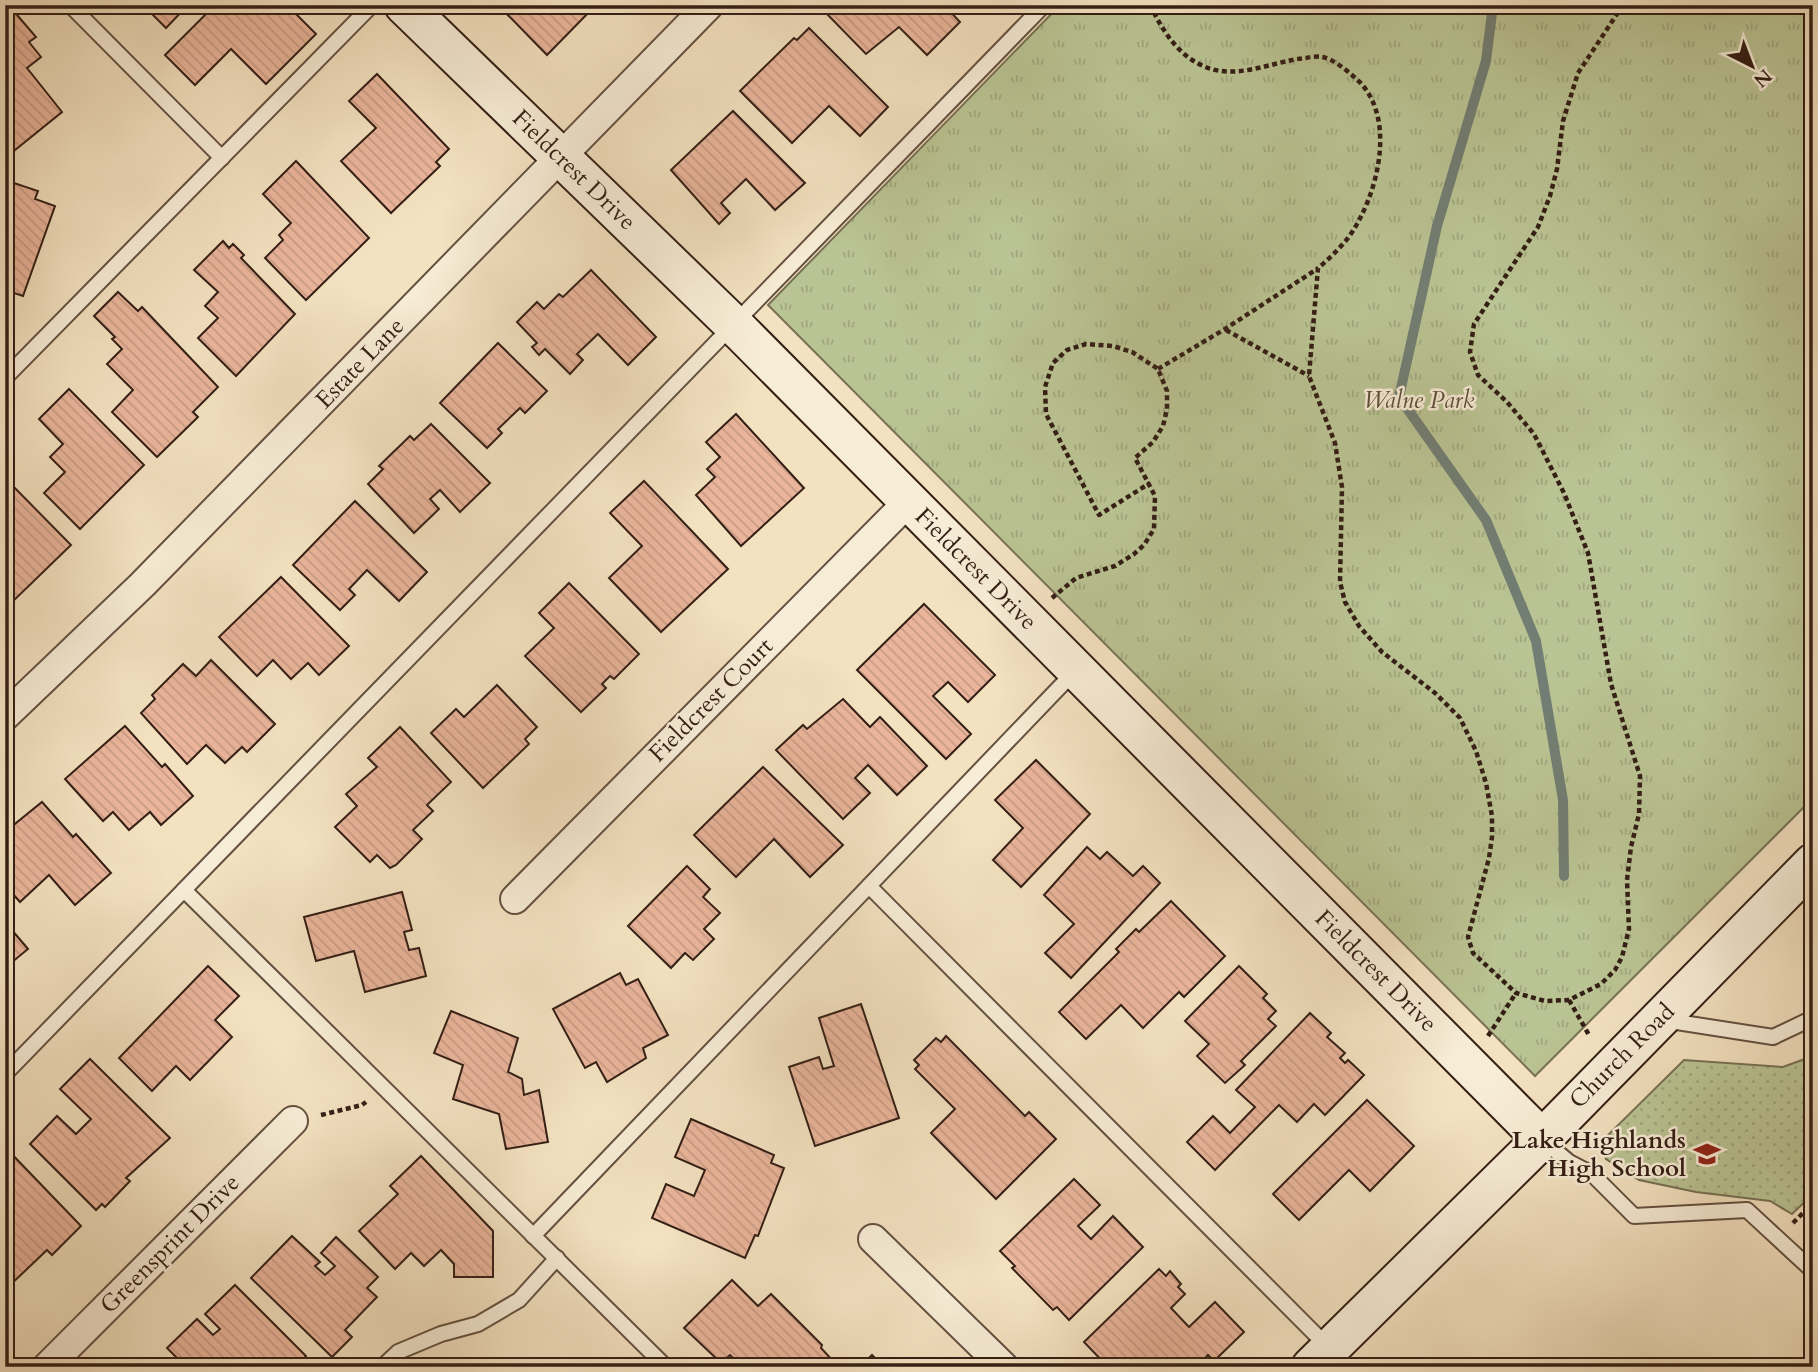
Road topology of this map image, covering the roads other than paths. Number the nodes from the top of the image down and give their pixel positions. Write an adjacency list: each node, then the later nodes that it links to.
1 (70, 5): 7 (lane)
2 (372, 5): 7 (lane)
3 (404, 5): 6 (street, Fieldcrest Drive)
4 (709, 5): 6 (street, Estate Lane)
5 (1044, 5): 8 (lane)
6 (561, 157): 8 (street, Fieldcrest Drive); 12 (street, Estate Lane)
7 (222, 158): 9 (lane)
8 (732, 326): 10 (street, Fieldcrest Drive); 15 (lane)
9 (5, 378)
10 (908, 502): 11 (street, Fieldcrest Drive); 16 (street, Fieldcrest Court)
11 (1077, 669): 14 (lane); 21 (street, Fieldcrest Drive)
12 (5, 716)
13 (1813, 863): 18 (street, Church Road)
14 (869, 886): 22 (lane); 26 (lane)
15 (184, 890): 19 (lane); 22 (lane)
16 (515, 899)
17 (1813, 1018): 18 (lane)
18 (1659, 1019): 21 (street, Church Road)
19 (5, 1074)
20 (293, 1121): 27 (street, Greensprint Drive)
21 (1542, 1139): 25 (lane); 26 (street, Church Road)
22 (533, 1236): 24 (lane)
23 (873, 1239): 30 (street)
24 (557, 1258): 28 (lane); 29 (lane)
25 (1813, 1271)
26 (1321, 1358)
27 (47, 1367)
28 (382, 1367)
29 (666, 1367)
30 (1003, 1367)

